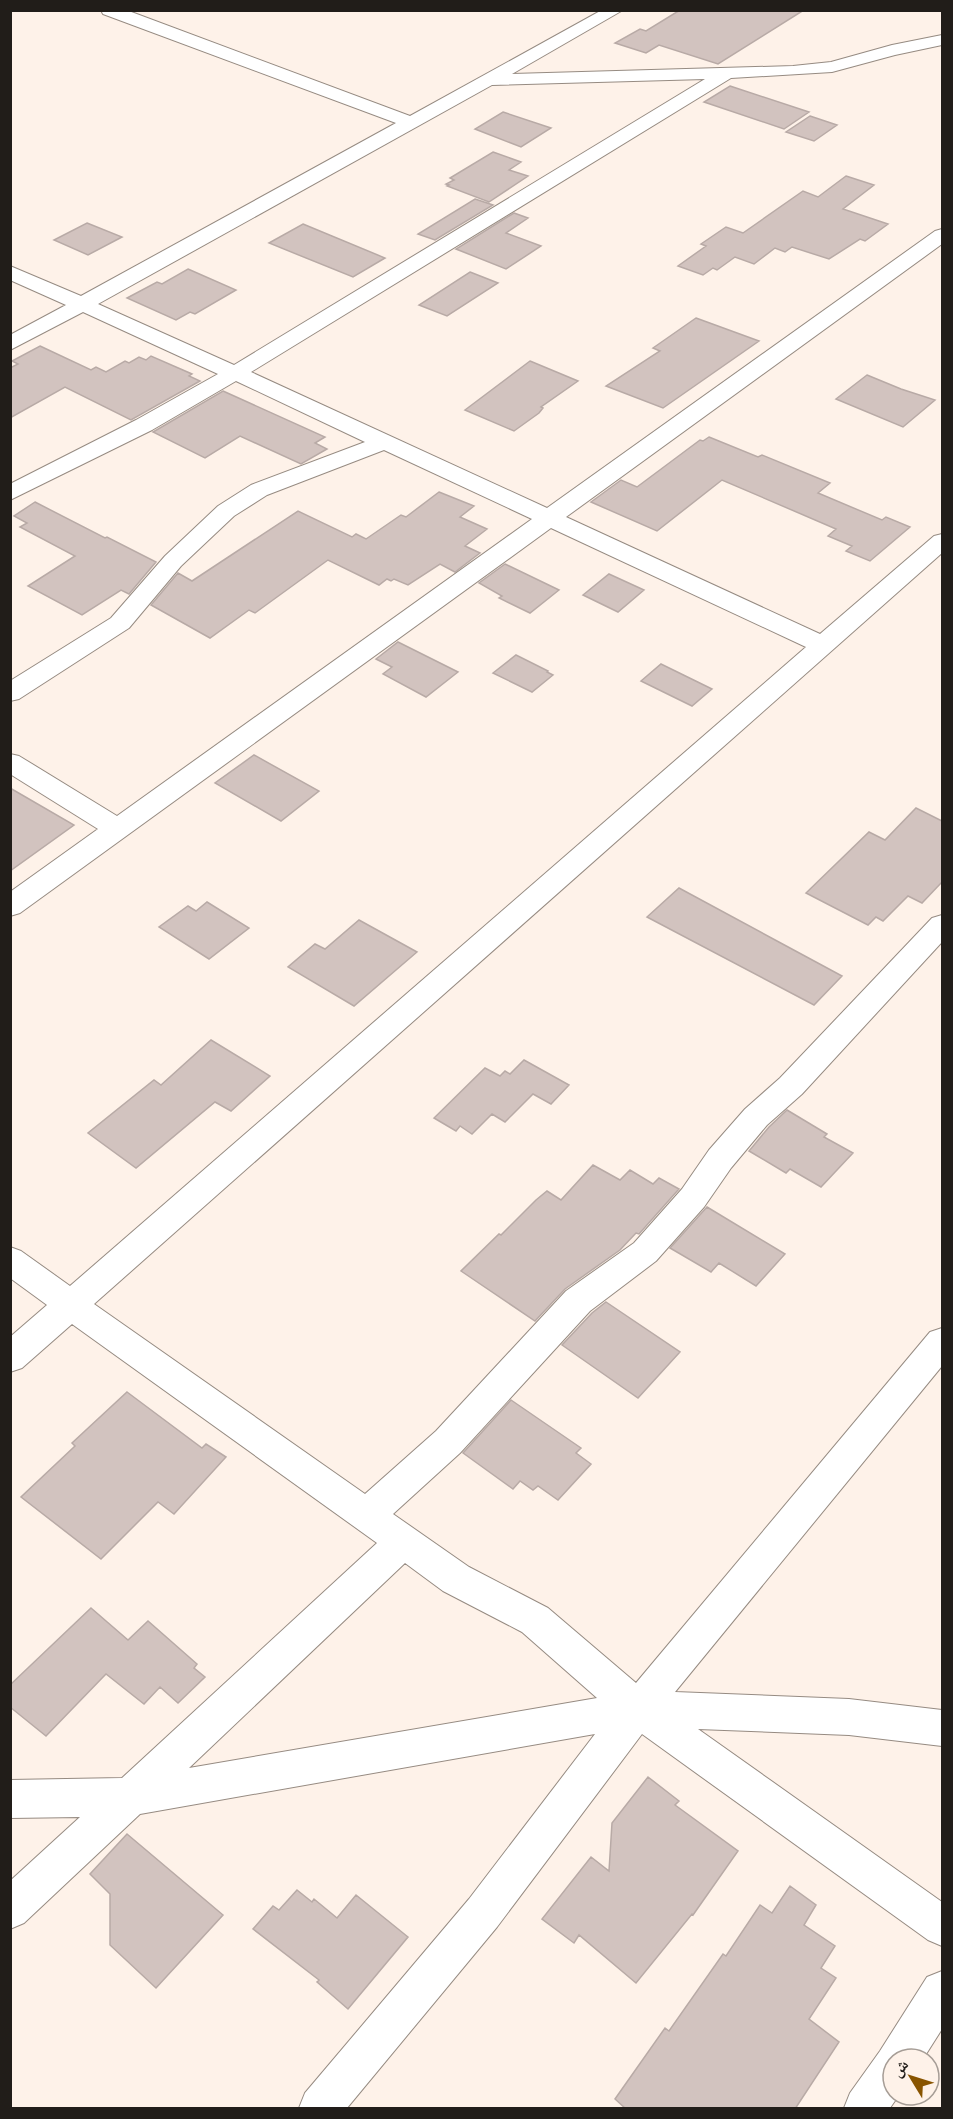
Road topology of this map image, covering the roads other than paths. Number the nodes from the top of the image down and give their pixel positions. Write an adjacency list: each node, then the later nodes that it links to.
1 (109, 10): 6 (street)
2 (615, 10): 5 (street)
3 (942, 40): 4 (street)
4 (727, 73): 5 (street); 11 (street)
5 (487, 80): 6 (street)
6 (410, 122): 9 (street)
7 (942, 234): 14 (street)
8 (10, 272): 9 (street)
9 (82, 304): 10 (street); 11 (street)
10 (10, 344)
11 (235, 373): 12 (street); 13 (street)
12 (385, 442): 14 (street); 17 (street)
13 (10, 493)
14 (550, 518): 16 (street); 19 (street)
15 (942, 541): 16 (street)
16 (824, 645): 23 (street)
17 (10, 693)
18 (10, 762): 19 (street)
19 (117, 828): 20 (street)
20 (10, 906)
21 (942, 925): 26 (street)
22 (10, 1260): 23 (street)
23 (71, 1305): 25 (street); 26 (street)
24 (942, 1342): 28 (street)
25 (10, 1358)
26 (366, 1516): 27 (street)
27 (403, 1542): 28 (street); 30 (street)
28 (638, 1709): 29 (street); 30 (street); 33 (street); 37 (street)
29 (942, 1728)
30 (128, 1797): 31 (street); 32 (street)
31 (10, 1799)
32 (10, 1909)
33 (942, 1926)
34 (942, 1992): 35 (street)
35 (906, 2047)
36 (881, 2085): 38 (street)
37 (321, 2109)
38 (865, 2109)

